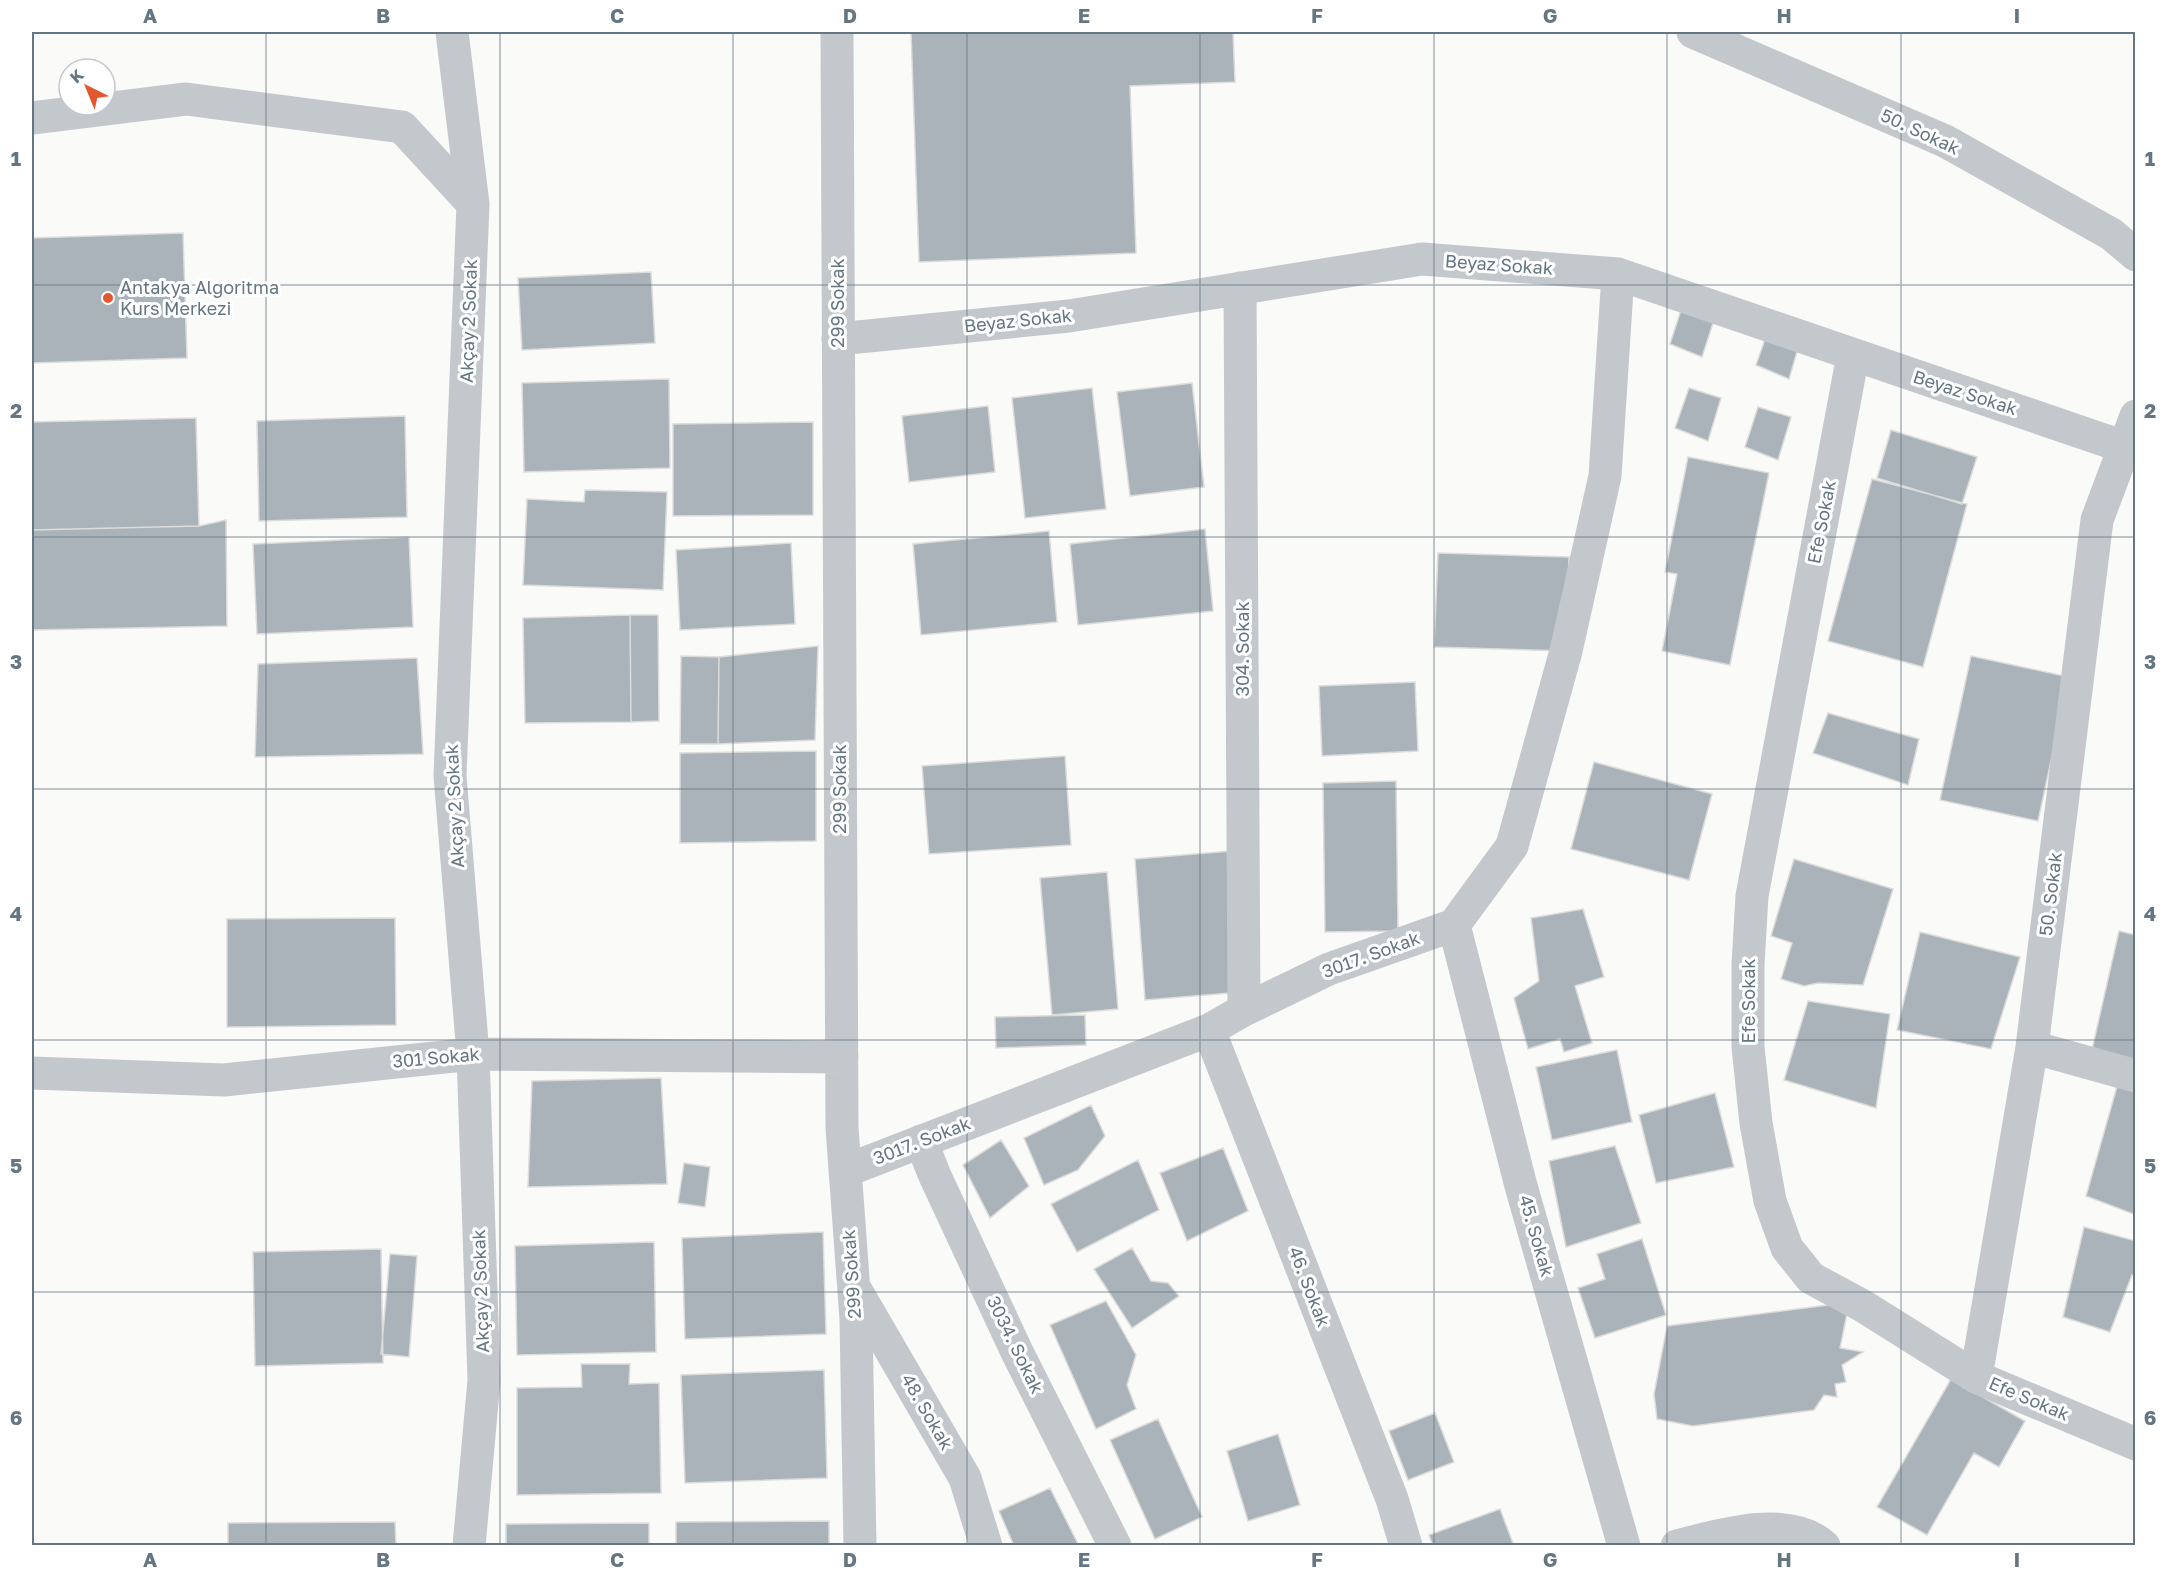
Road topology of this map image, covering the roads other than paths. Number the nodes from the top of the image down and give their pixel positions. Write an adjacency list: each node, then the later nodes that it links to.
1 (452, 32): 5 (street, Akçay 2 Sokak)
2 (837, 32): 9 (street, 299 Sokak)
3 (1693, 32): 6 (street, 50. Sokak)
4 (32, 118): 5 (street)
5 (473, 204): 17 (street, Akçay 2 Sokak)
6 (2136, 255)
7 (1618, 274): 8 (street, Beyaz Sokak); 10 (street, Beyaz Sokak); 13 (street)
8 (1240, 288): 9 (street, Beyaz Sokak); 14 (street, 304. Sokak)
9 (838, 339): 18 (street, 299 Sokak)
10 (1853, 355): 12 (street, Beyaz Sokak); 24 (street, Efe Sokak)
11 (2136, 416): 12 (street, 50. Sokak)
12 (2130, 448): 16 (street, 50. Sokak)
13 (1454, 925): 14 (street, 3017. Sokak); 31 (street, 45. Sokak)
14 (1244, 1010): 15 (street, 3017. Sokak)
15 (1209, 1030): 21 (street, 3017. Sokak); 30 (street, 46. Sokak)
16 (2032, 1047): 20 (street); 24 (street, 50. Sokak)
17 (472, 1054): 18 (street, 301 Sokak); 19 (street, 301 Sokak); 26 (street, Akçay 2 Sokak)
18 (842, 1058): 22 (street, 299 Sokak)
19 (32, 1073)
20 (2136, 1076)
21 (921, 1141): 22 (street, 3017. Sokak); 29 (street, 3034. Sokak)
22 (845, 1171): 23 (street, 299 Sokak)
23 (853, 1285): 27 (street, 299 Sokak); 28 (street, 48. Sokak)
24 (1976, 1377): 25 (street, Efe Sokak)
25 (2136, 1444)
26 (469, 1545)
27 (860, 1545)
28 (986, 1545)
29 (1115, 1545)
30 (1406, 1545)
31 (1624, 1545)
32 (1677, 1545): 33 (street)
33 (1824, 1545)

